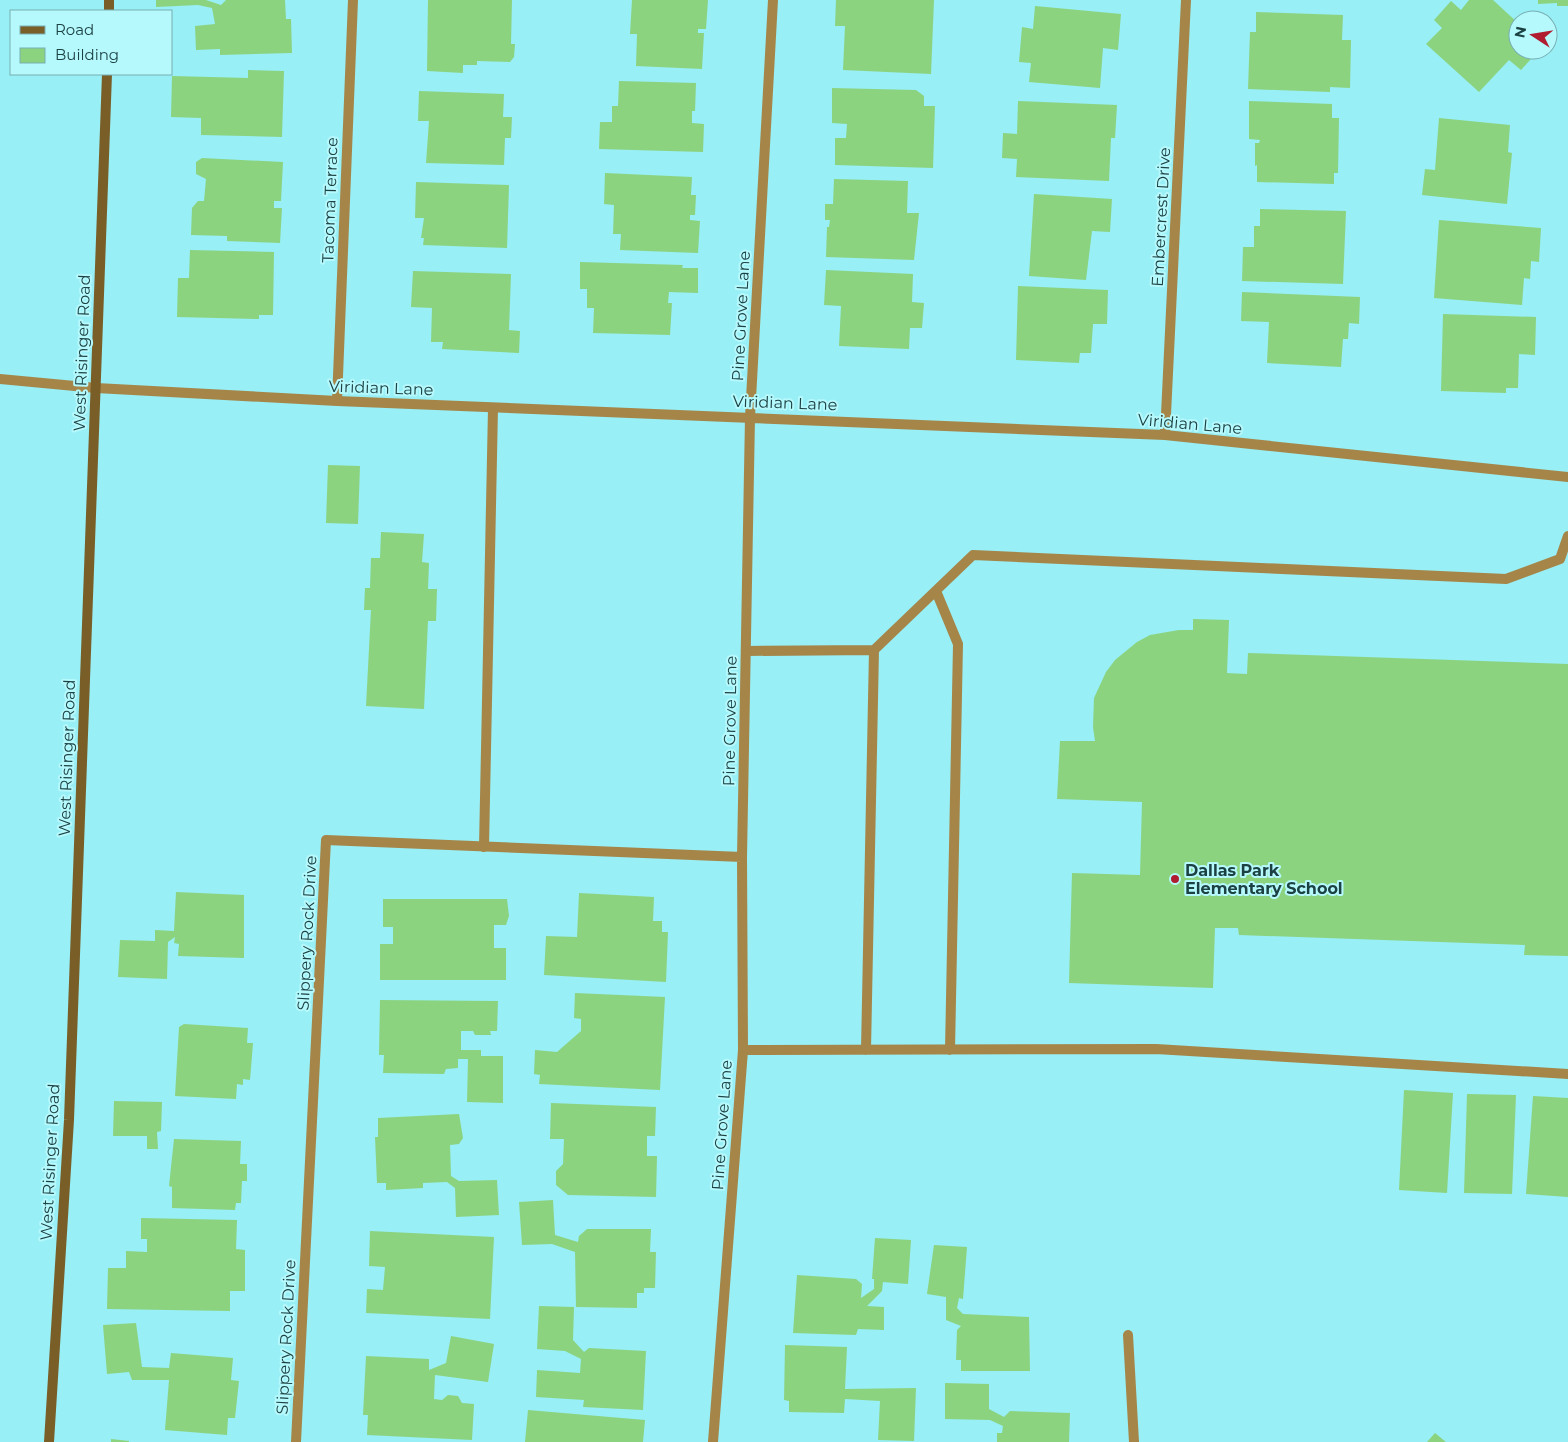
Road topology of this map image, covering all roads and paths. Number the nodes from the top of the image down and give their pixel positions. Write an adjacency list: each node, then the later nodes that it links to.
1 (353, 0): 7 (street, Tacoma Terrace)
2 (772, 0): 9 (street, Pine Grove Lane)
3 (1186, 0): 10 (street, Embercrest Drive)
4 (107, 75): 6 (main road, West Risinger Road)
5 (0, 379): 6 (street, Viridian Lane)
6 (96, 388): 7 (street, Viridian Lane); 23 (main road, West Risinger Road)
7 (337, 402): 8 (street, Viridian Lane)
8 (493, 408): 9 (street, Viridian Lane); 16 (street)
9 (750, 417): 10 (street, Viridian Lane); 15 (street, Pine Grove Lane)
10 (1165, 435): 11 (street, Viridian Lane)
11 (1568, 477)
12 (1568, 536): 13 (street)
13 (936, 590): 14 (street); 20 (street)
14 (874, 650): 15 (street); 19 (street)
15 (746, 651): 17 (street, Pine Grove Lane)
16 (484, 846): 17 (street, Slippery Rock Drive); 24 (street, Slippery Rock Drive)
17 (742, 857): 18 (street, Pine Grove Lane)
18 (743, 1050): 19 (street); 25 (street, Pine Grove Lane)
19 (866, 1050): 20 (street)
20 (950, 1050): 21 (street)
21 (1568, 1074)
22 (1128, 1335): 26 (street)
23 (48, 1442)
24 (296, 1442)
25 (713, 1442)
26 (1134, 1442)

